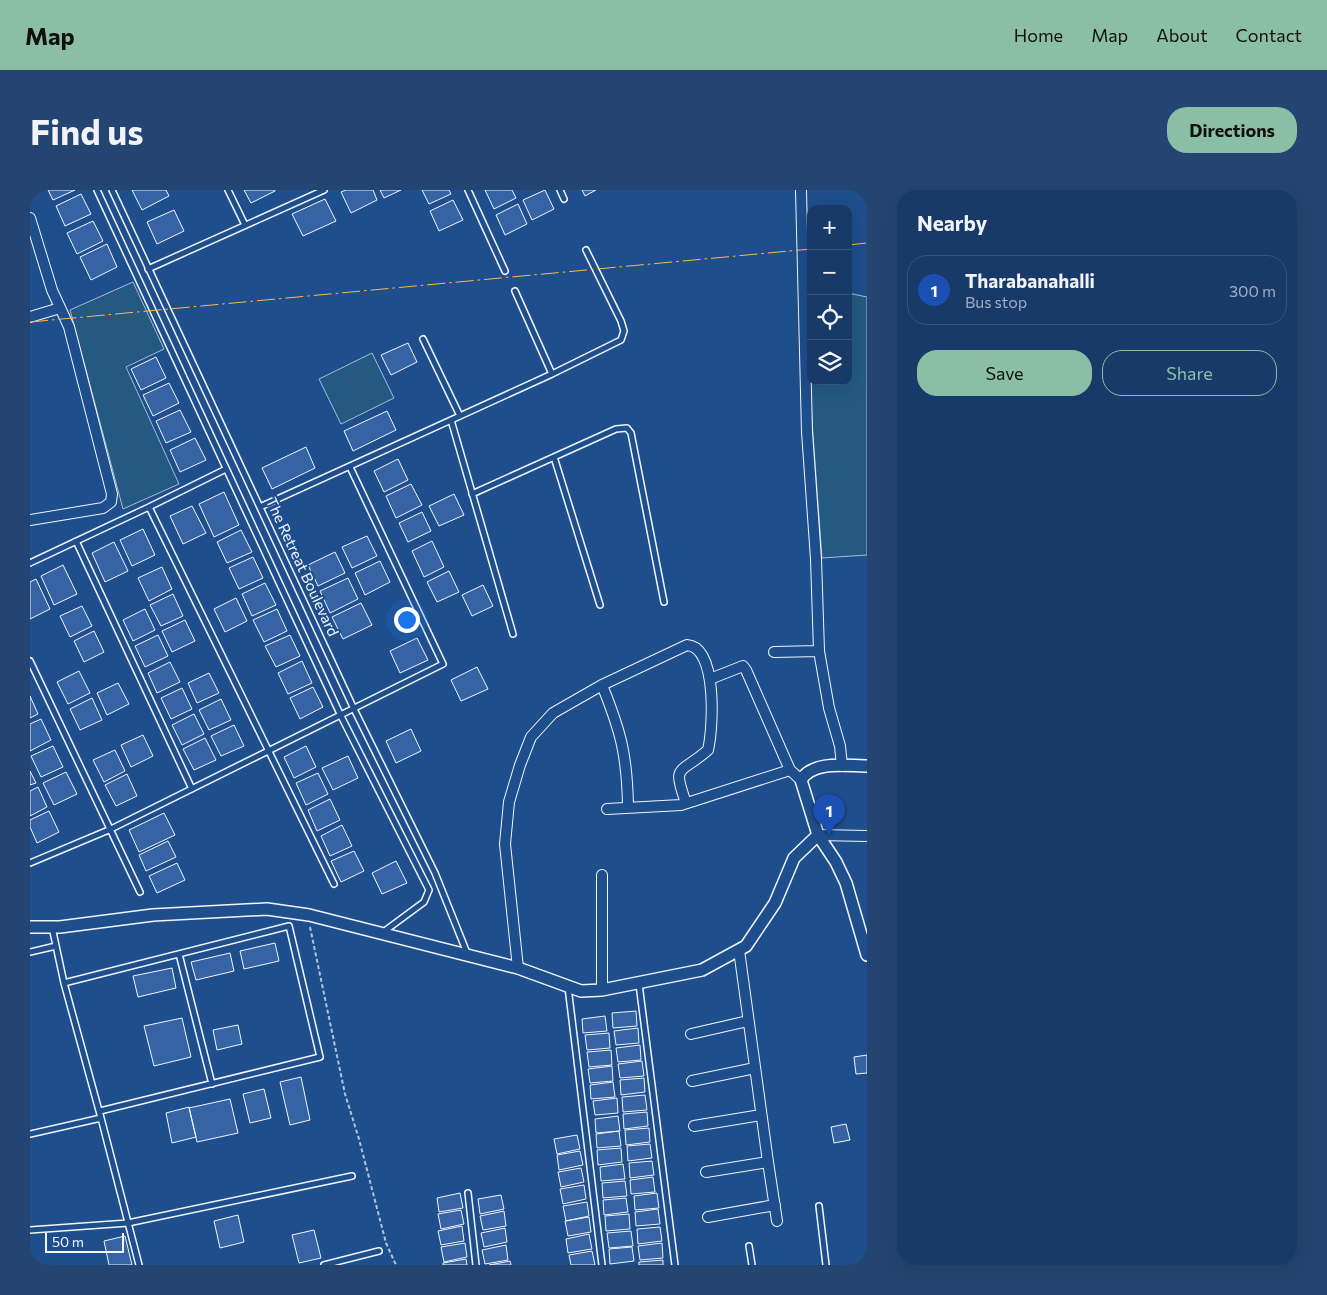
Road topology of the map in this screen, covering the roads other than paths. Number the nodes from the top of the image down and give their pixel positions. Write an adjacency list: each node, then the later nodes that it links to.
1 (97, 190): 23 (lane)
2 (112, 190): 12 (lane, The Retreat Boulevard)
3 (228, 190): 10 (lane)
4 (322, 190): 10 (lane)
5 (468, 190): 13 (lane)
6 (560, 190): 8 (lane)
7 (801, 190): 33 (street)
8 (564, 198)
9 (30, 218): 15 (street)
10 (245, 226): 12 (lane)
11 (586, 250): 18 (lane)
12 (148, 269): 26 (lane, The Retreat Boulevard)
13 (505, 271)
14 (514, 291): 18 (lane)
15 (60, 308): 16 (street); 27 (street)
16 (30, 317)
17 (423, 339): 19 (lane)
18 (552, 374): 19 (lane)
19 (460, 416): 20 (lane)
20 (451, 420): 22 (lane); 24 (lane)
21 (554, 457): 24 (lane); 30 (lane); 31 (lane)
22 (350, 466): 26 (lane); 38 (lane)
23 (226, 470): 25 (lane); 39 (lane)
24 (472, 494): 32 (lane)
25 (148, 507): 28 (lane); 40 (lane)
26 (260, 507): 38 (lane, The Retreat Boulevard)
27 (30, 520)
28 (76, 541): 29 (lane); 45 (lane)
29 (30, 563)
30 (664, 602)
31 (600, 605)
32 (514, 634)
33 (819, 651): 34 (street); 41 (street)
34 (774, 652)
35 (30, 661): 49 (lane)
36 (710, 678): 37 (street); 43 (street); 46 (street)
37 (602, 685): 47 (street); 66 (street)
38 (354, 710): 39 (lane); 64 (lane, The Retreat Boulevard)
39 (341, 716): 40 (lane); 59 (lane)
40 (269, 751): 45 (lane); 55 (lane)
41 (842, 766): 42 (street); 44 (street)
42 (867, 766)
43 (790, 770): 44 (street); 46 (street)
44 (801, 780): 50 (street)
45 (192, 789): 49 (lane)
46 (686, 803): 47 (street)
47 (628, 806): 48 (street)
48 (607, 809)
49 (111, 829): 53 (lane); 56 (lane)
50 (818, 835): 51 (street); 61 (street); 65 (street)
51 (867, 836)
52 (30, 856): 53 (lane)
53 (31, 863)
54 (602, 875): 70 (street)
55 (334, 884)
56 (140, 892)
57 (30, 927): 58 (street)
58 (52, 927): 59 (street); 60 (lane)
59 (382, 933): 64 (street)
60 (56, 946): 62 (lane); 67 (lane)
61 (739, 950): 68 (street); 71 (street)
62 (30, 952)
63 (178, 954): 67 (lane); 75 (lane); 75 (lane)
64 (468, 955): 66 (street)
65 (867, 955)
66 (518, 968): 69 (street)
67 (64, 983): 76 (lane)
68 (639, 984): 70 (street); 97 (lane)
69 (568, 986): 70 (street); 96 (lane)
70 (602, 990)
71 (748, 1021): 72 (street); 73 (street)
72 (691, 1034)
73 (755, 1068): 74 (street); 77 (street)
74 (692, 1081)
75 (212, 1084): 76 (lane)
76 (100, 1111): 78 (lane)
77 (761, 1116): 79 (street); 81 (street)
78 (100, 1118): 80 (lane); 89 (lane)
79 (694, 1126)
80 (30, 1134)
81 (768, 1162): 82 (street); 85 (street)
82 (706, 1172)
83 (352, 1176): 89 (lane)
84 (468, 1193): 95 (lane)
85 (775, 1205): 87 (street); 88 (street)
86 (819, 1206): 99 (lane)
87 (708, 1217)
88 (777, 1222)
89 (128, 1223): 90 (lane); 93 (lane)
90 (30, 1230)
91 (749, 1246): 98 (lane)
92 (379, 1251): 94 (lane)
93 (139, 1265)
94 (324, 1265)
95 (476, 1265)
96 (602, 1265)
97 (675, 1265)
98 (752, 1265)
99 (826, 1265)

